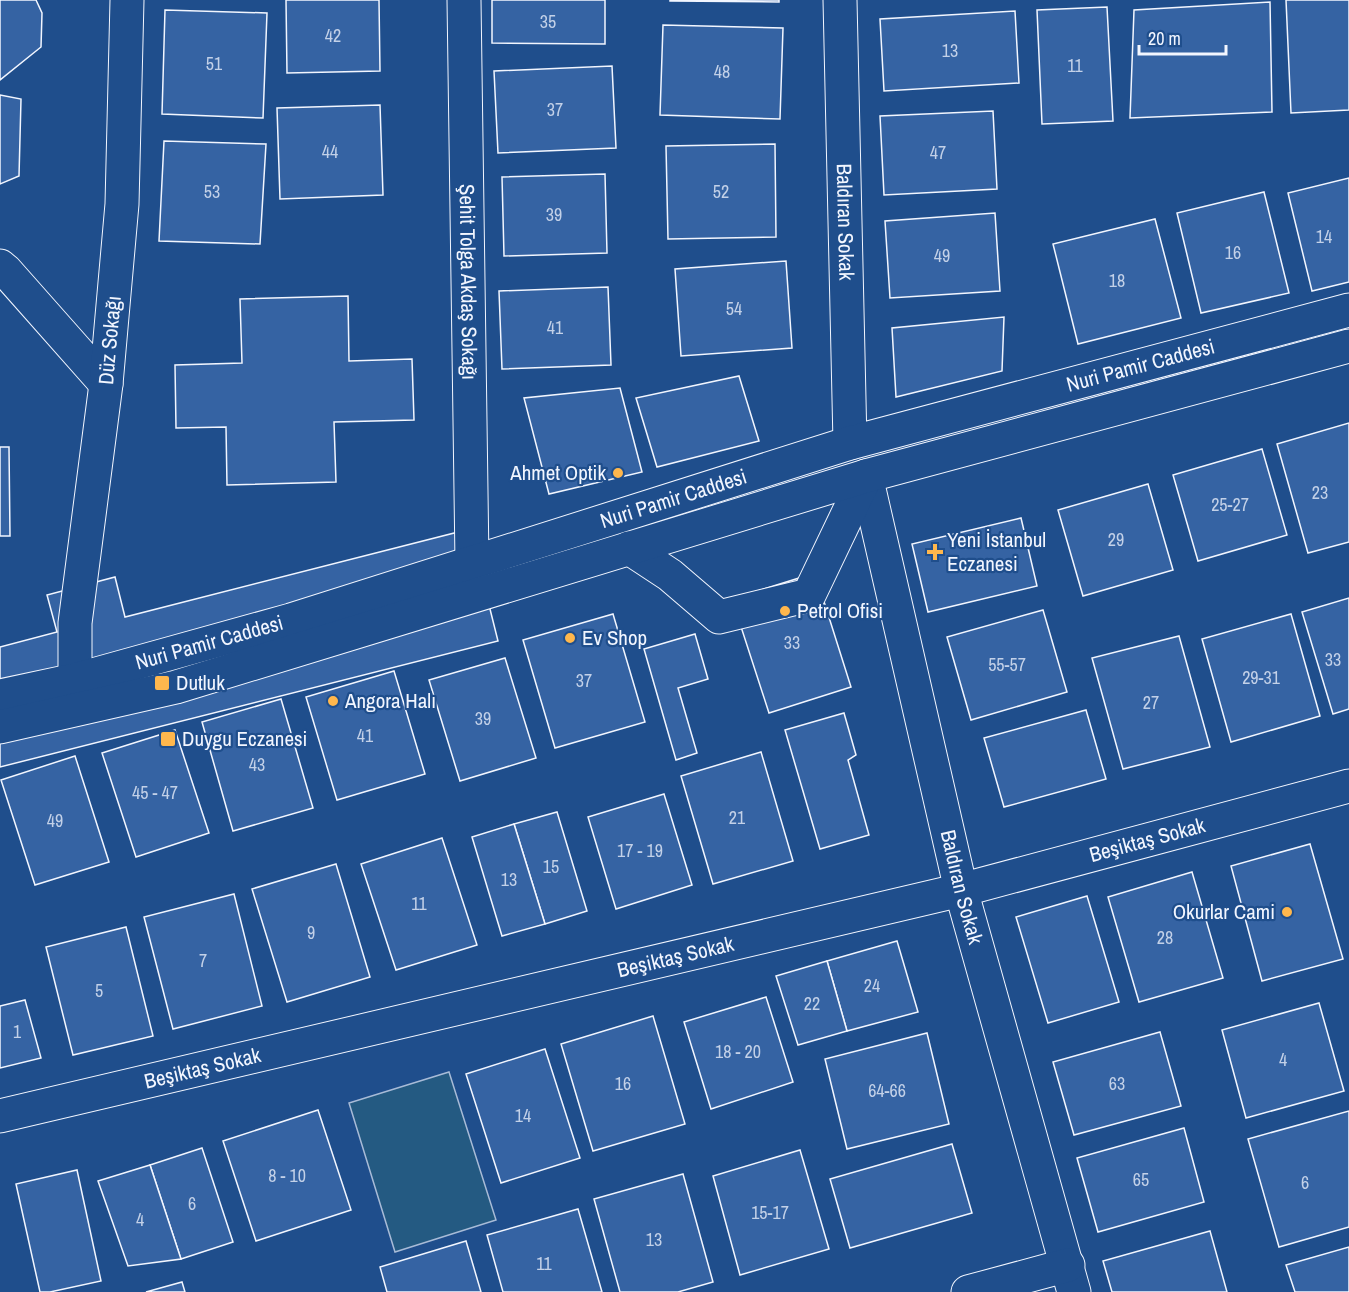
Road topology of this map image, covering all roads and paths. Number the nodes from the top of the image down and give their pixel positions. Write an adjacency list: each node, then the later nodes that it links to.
1 (127, 0): 7 (street, Düz Sokağı)
2 (464, 0): 11 (street, Şehit Tolga Akdaş Sokağı)
3 (840, 0): 8 (street, Baldıran Sokak)
4 (0, 266): 7 (street)
5 (1349, 310): 8 (street, Nuri Pamir Caddesi)
6 (1349, 346): 9 (street, Nuri Pamir Caddesi)
7 (106, 384): 12 (street, Düz Sokağı)
8 (850, 443): 11 (street, Nuri Pamir Caddesi)
9 (866, 476): 10 (street, Nuri Pamir Caddesi); 10 (street); 16 (street, Baldıran Sokak)
10 (629, 548): 14 (street, Nuri Pamir Caddesi)
11 (472, 562): 12 (street, Nuri Pamir Caddesi)
12 (75, 680): 13 (street, Nuri Pamir Caddesi)
13 (0, 696)
14 (0, 727)
15 (1349, 786): 16 (street, Beşiktaş Sokak)
16 (961, 890): 17 (street, Beşiktaş Sokak); 18 (street, Baldıran Sokak)
17 (0, 1116)
18 (1071, 1278): 19 (street)
19 (968, 1292)

